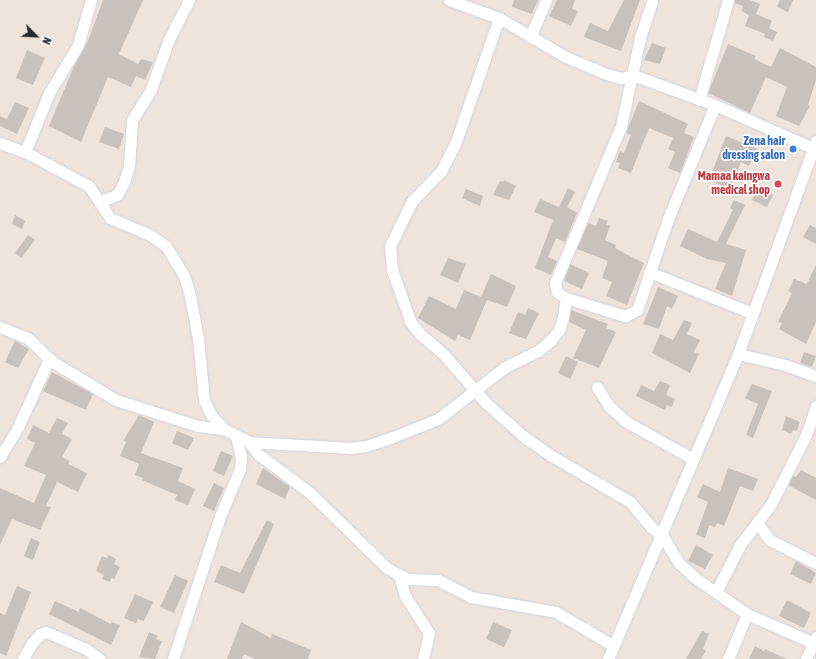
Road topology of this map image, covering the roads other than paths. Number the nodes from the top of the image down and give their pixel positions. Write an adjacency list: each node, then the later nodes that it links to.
1 (91, 0): 14 (street)
2 (189, 0): 15 (street)
3 (450, 0): 7 (street)
4 (546, 0): 8 (street)
5 (652, 0): 9 (street)
6 (728, 0): 10 (street)
7 (500, 18): 8 (street); 24 (street)
8 (530, 37): 9 (street)
9 (633, 74): 10 (street); 17 (street)
10 (699, 100): 11 (street)
11 (715, 105): 13 (street); 16 (street)
12 (0, 144): 14 (street)
13 (815, 144): 18 (street)
14 (24, 152): 15 (street)
15 (100, 201): 26 (street)
16 (649, 272): 17 (street); 18 (street)
17 (566, 298): 24 (street)
18 (752, 313): 20 (street)
19 (0, 327): 21 (street)
20 (738, 354): 22 (street); 30 (street)
21 (49, 359): 26 (street); 29 (street)
22 (816, 376)
23 (597, 387): 30 (street)
24 (477, 391): 28 (street); 32 (street)
25 (816, 406): 31 (street)
26 (224, 429): 27 (street)
27 (236, 437): 28 (street); 41 (street)
28 (249, 442): 34 (street)
29 (0, 457)
30 (693, 459): 32 (street)
31 (758, 524): 33 (street); 35 (street)
32 (662, 535): 35 (street); 38 (street)
33 (816, 563)
34 (399, 576): 38 (street); 42 (street)
35 (716, 592): 36 (street)
36 (747, 614): 37 (street); 44 (street)
37 (815, 641): 45 (street)
38 (614, 646): 43 (street)
39 (23, 659): 40 (street)
40 (100, 659)
41 (173, 659)
42 (423, 659)
43 (608, 659)
44 (728, 659)
45 (806, 659)

